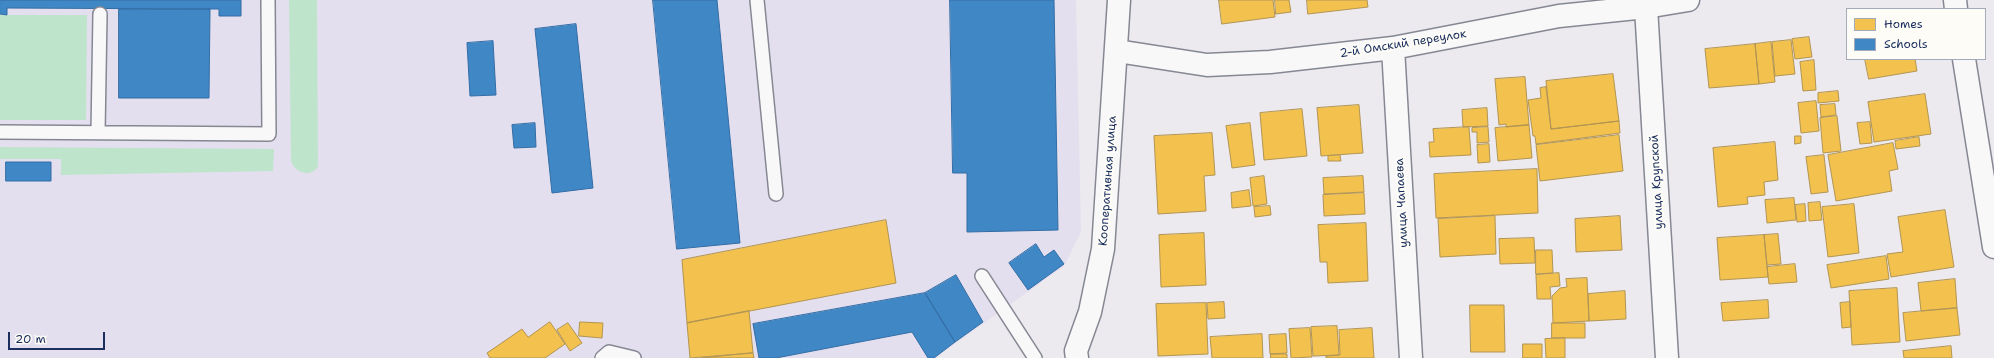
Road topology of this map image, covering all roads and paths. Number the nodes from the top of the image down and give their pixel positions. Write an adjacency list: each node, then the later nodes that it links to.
1 (268, 0): 12 (lane)
2 (757, 0): 13 (lane)
3 (1119, 0): 9 (street, Кооперативная улица)
4 (1688, 0): 5 (street, 2-й Омский переулок)
5 (1646, 7): 6 (street, 2-й Омский переулок); 21 (street, улица Крупской)
6 (1558, 8): 8 (street, 2-й Омский переулок)
7 (100, 14): 12 (lane)
8 (1393, 48): 9 (street, 2-й Омский переулок); 20 (street, улица Чапаева)
9 (1117, 51): 16 (street, Кооперативная улица)
10 (1964, 60): 14 (street)
11 (0, 132): 12 (lane)
12 (98, 132)
13 (776, 194)
14 (1994, 247)
15 (982, 276): 19 (lane)
16 (1071, 356)
17 (602, 358): 18 (lane)
18 (634, 358)
19 (1035, 358)
20 (1411, 358)
21 (1667, 358)

